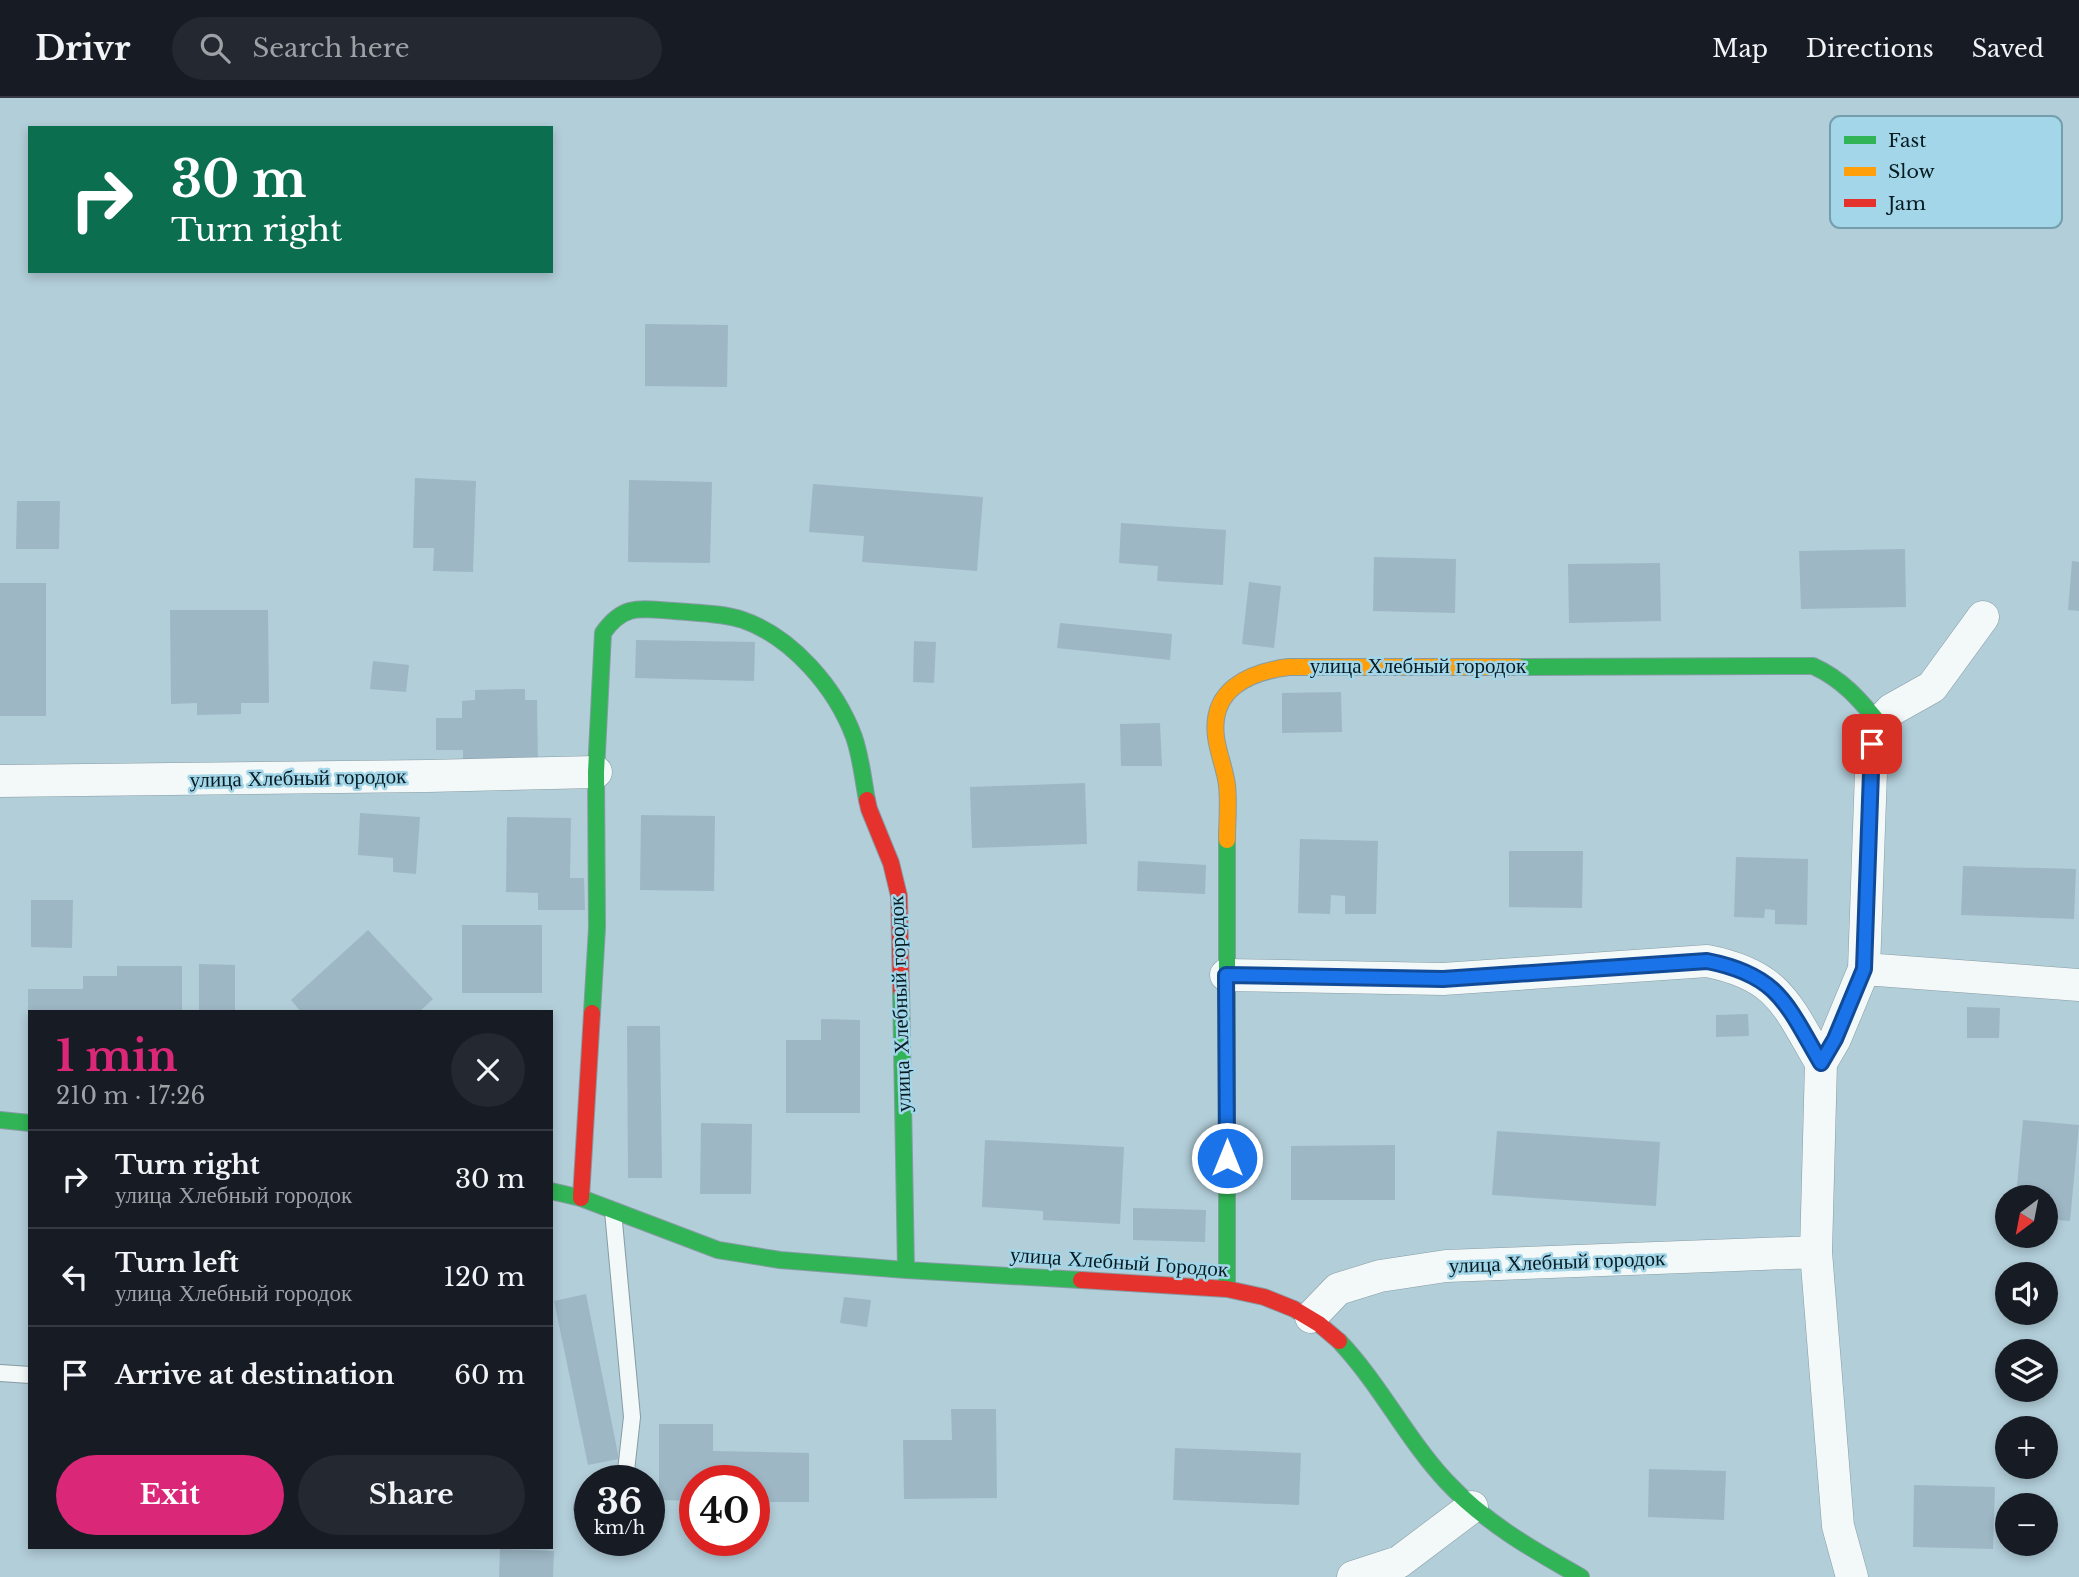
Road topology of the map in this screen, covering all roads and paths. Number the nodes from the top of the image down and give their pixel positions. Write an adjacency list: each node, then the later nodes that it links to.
1 (1983, 617): 2 (street)
2 (1879, 723): 5 (street); 6 (street, улица Хлебный городок)
3 (596, 772): 4 (street, улица Хлебный городок); 12 (street, улица Хлебный городок); 15 (street, улица Хлебный городок)
4 (0, 781)
5 (1864, 969): 7 (street); 8 (street)
6 (1226, 975): 8 (street); 16 (street, улица Хлебный городок)
7 (2079, 985)
8 (1821, 1063): 14 (street)
9 (0, 1120): 10 (street)
10 (28, 1122)
11 (553, 1191): 12 (street, улица Хлебный Городок)
12 (580, 1198): 13 (street, улица Хлебный Городок)
13 (613, 1210): 15 (street, улица Хлебный Городок); 20 (lane)
14 (1816, 1252): 17 (street, улица Хлебный городок); 24 (street)
15 (906, 1270): 16 (street, улица Хлебный Городок)
16 (1227, 1289): 17 (street, улица Хлебный Городок)
17 (1311, 1317): 21 (street, улица Хлебный Городок)
18 (0, 1373): 19 (lane)
19 (28, 1375)
20 (627, 1465)
21 (1472, 1507): 22 (street); 23 (street, улица Хлебный Городок)
22 (1353, 1577)
23 (1581, 1577)
24 (1852, 1577)

